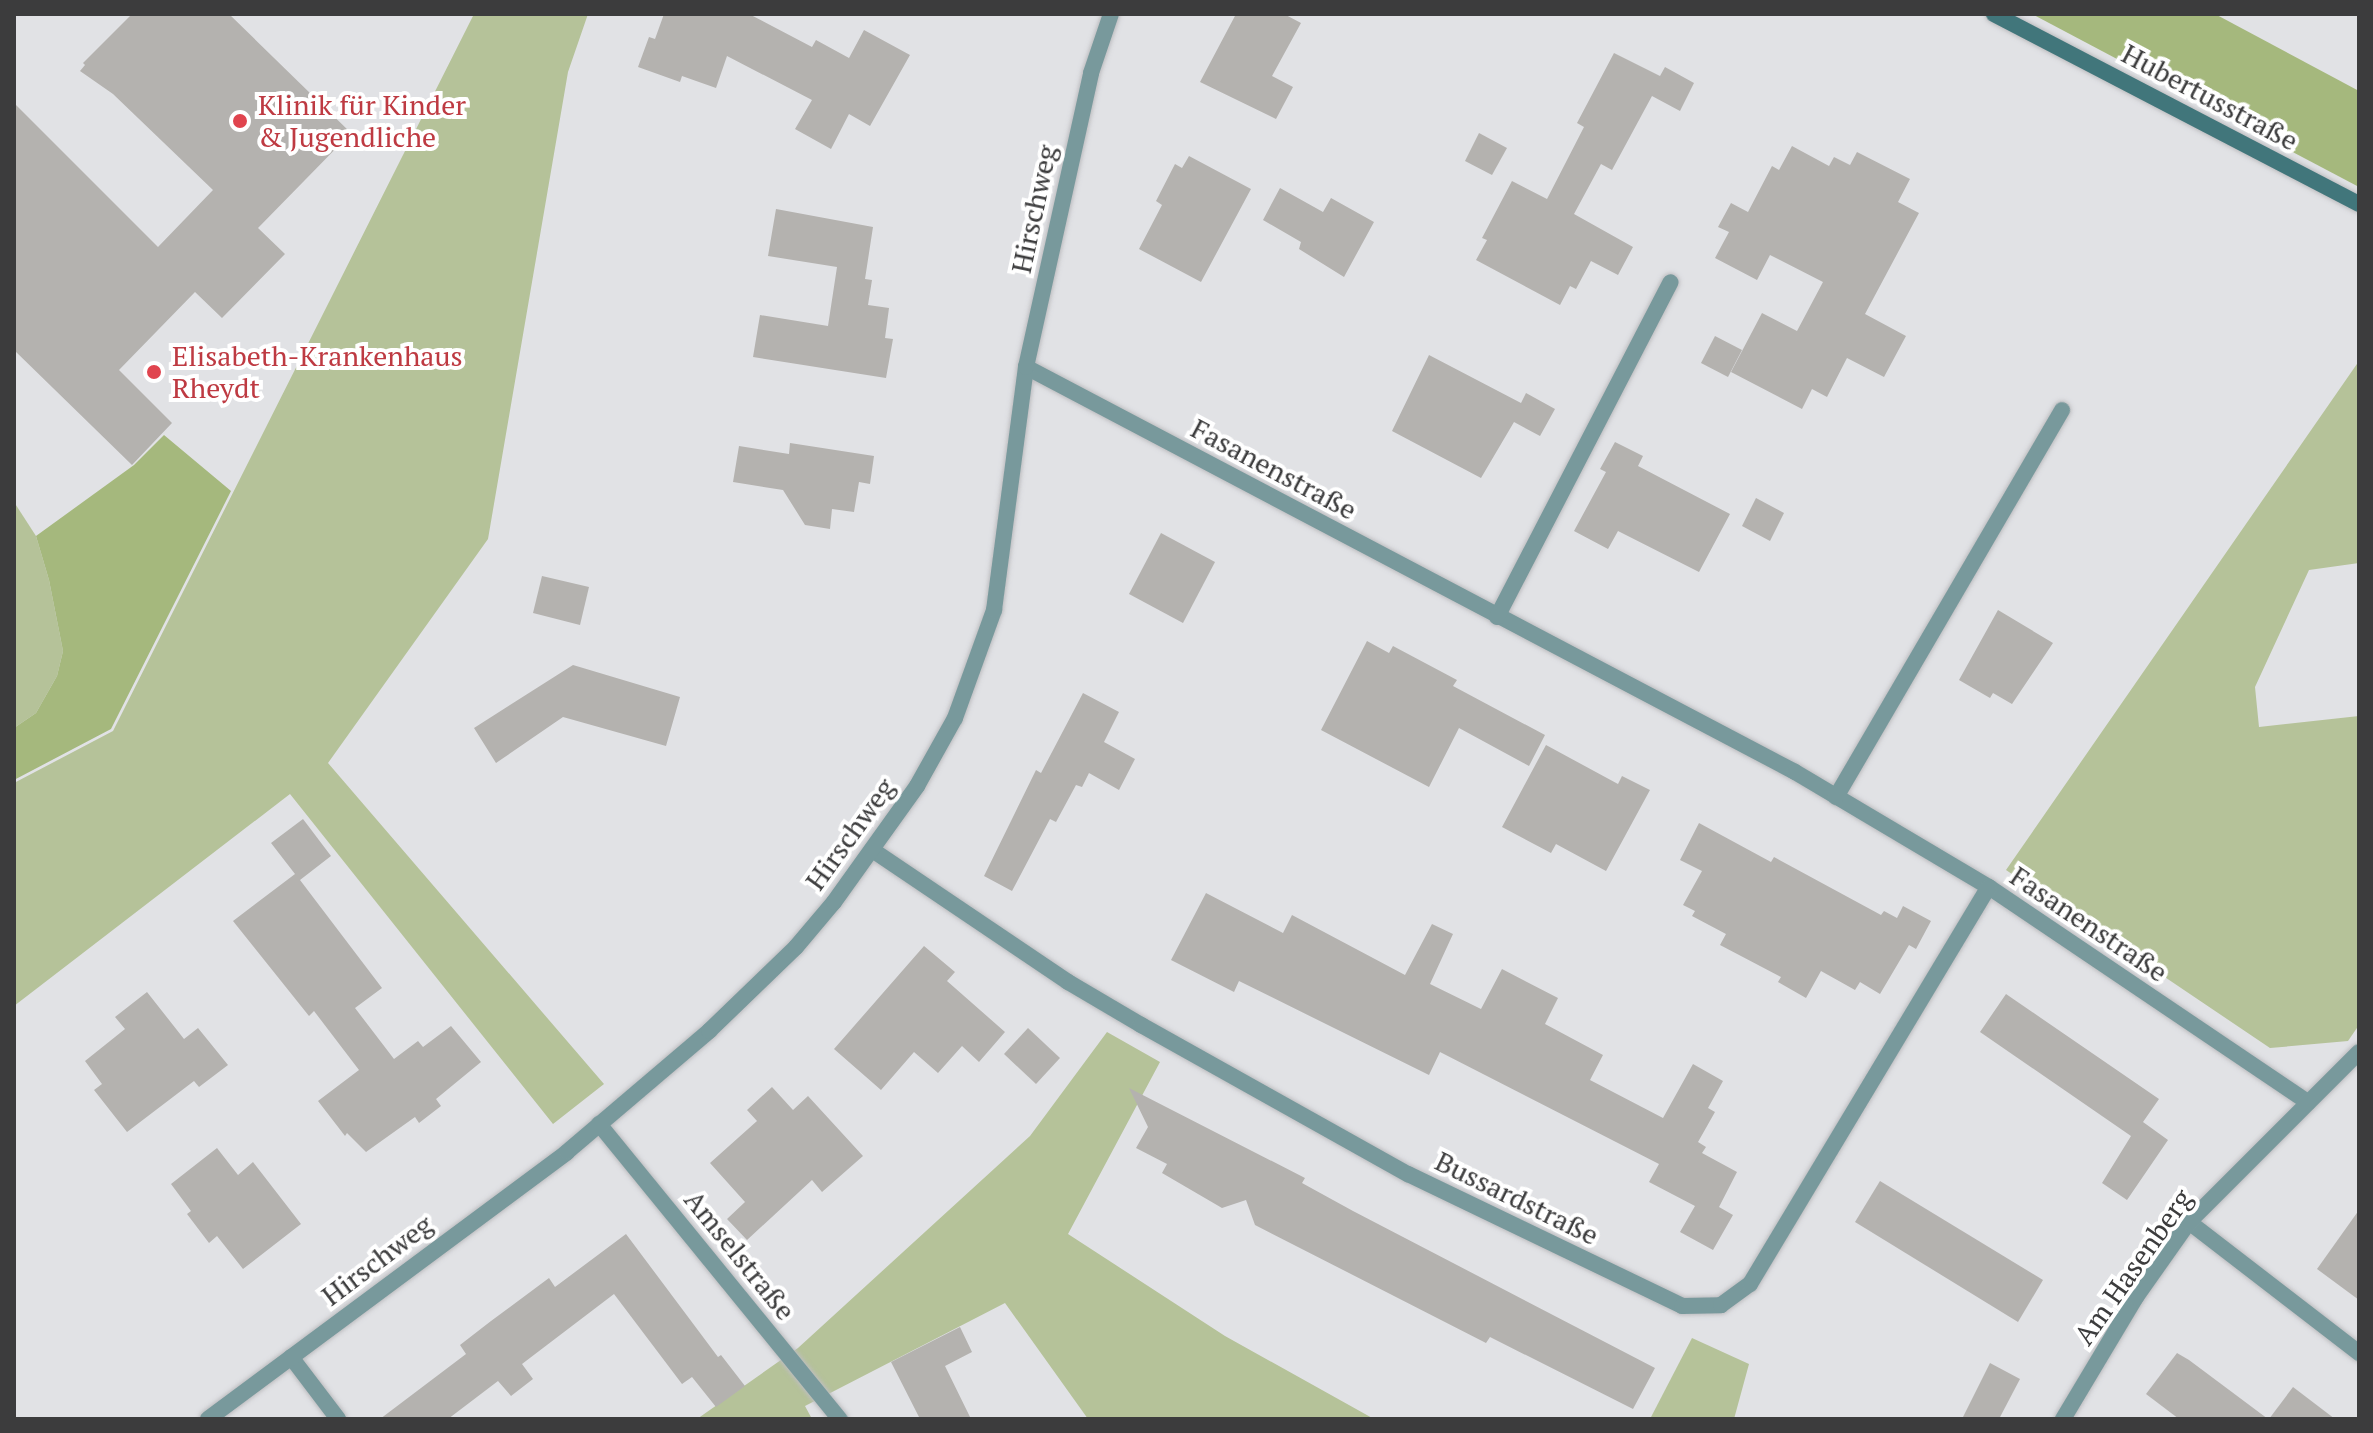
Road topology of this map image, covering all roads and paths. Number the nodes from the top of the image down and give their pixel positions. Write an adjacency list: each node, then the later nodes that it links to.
1 (1111, 14): 5 (street, Hirschweg)
2 (1994, 14): 3 (main road, Hubertusstraße)
3 (2359, 204)
4 (1671, 282): 7 (street)
5 (1026, 367): 7 (street, Fasanenstraße); 9 (street, Hirschweg)
6 (2062, 410): 8 (street)
7 (1497, 617): 8 (street, Fasanenstraße)
8 (1836, 797): 10 (street, Fasanenstraße)
9 (874, 851): 10 (street, Bussardstraße); 13 (street, Hirschweg)
10 (1989, 887): 12 (street, Fasanenstraße)
11 (2359, 1052): 12 (street, Am Hasenberg)
12 (2308, 1102): 14 (street, Am Hasenberg)
13 (599, 1124): 16 (street, Hirschweg); 19 (street, Amselstraße)
14 (2189, 1222): 15 (street); 20 (street, Am Hasenberg)
15 (2359, 1353)
16 (291, 1357): 17 (street, Hirschweg); 18 (street)
17 (208, 1419)
18 (338, 1419)
19 (840, 1419)
20 (2063, 1419)

